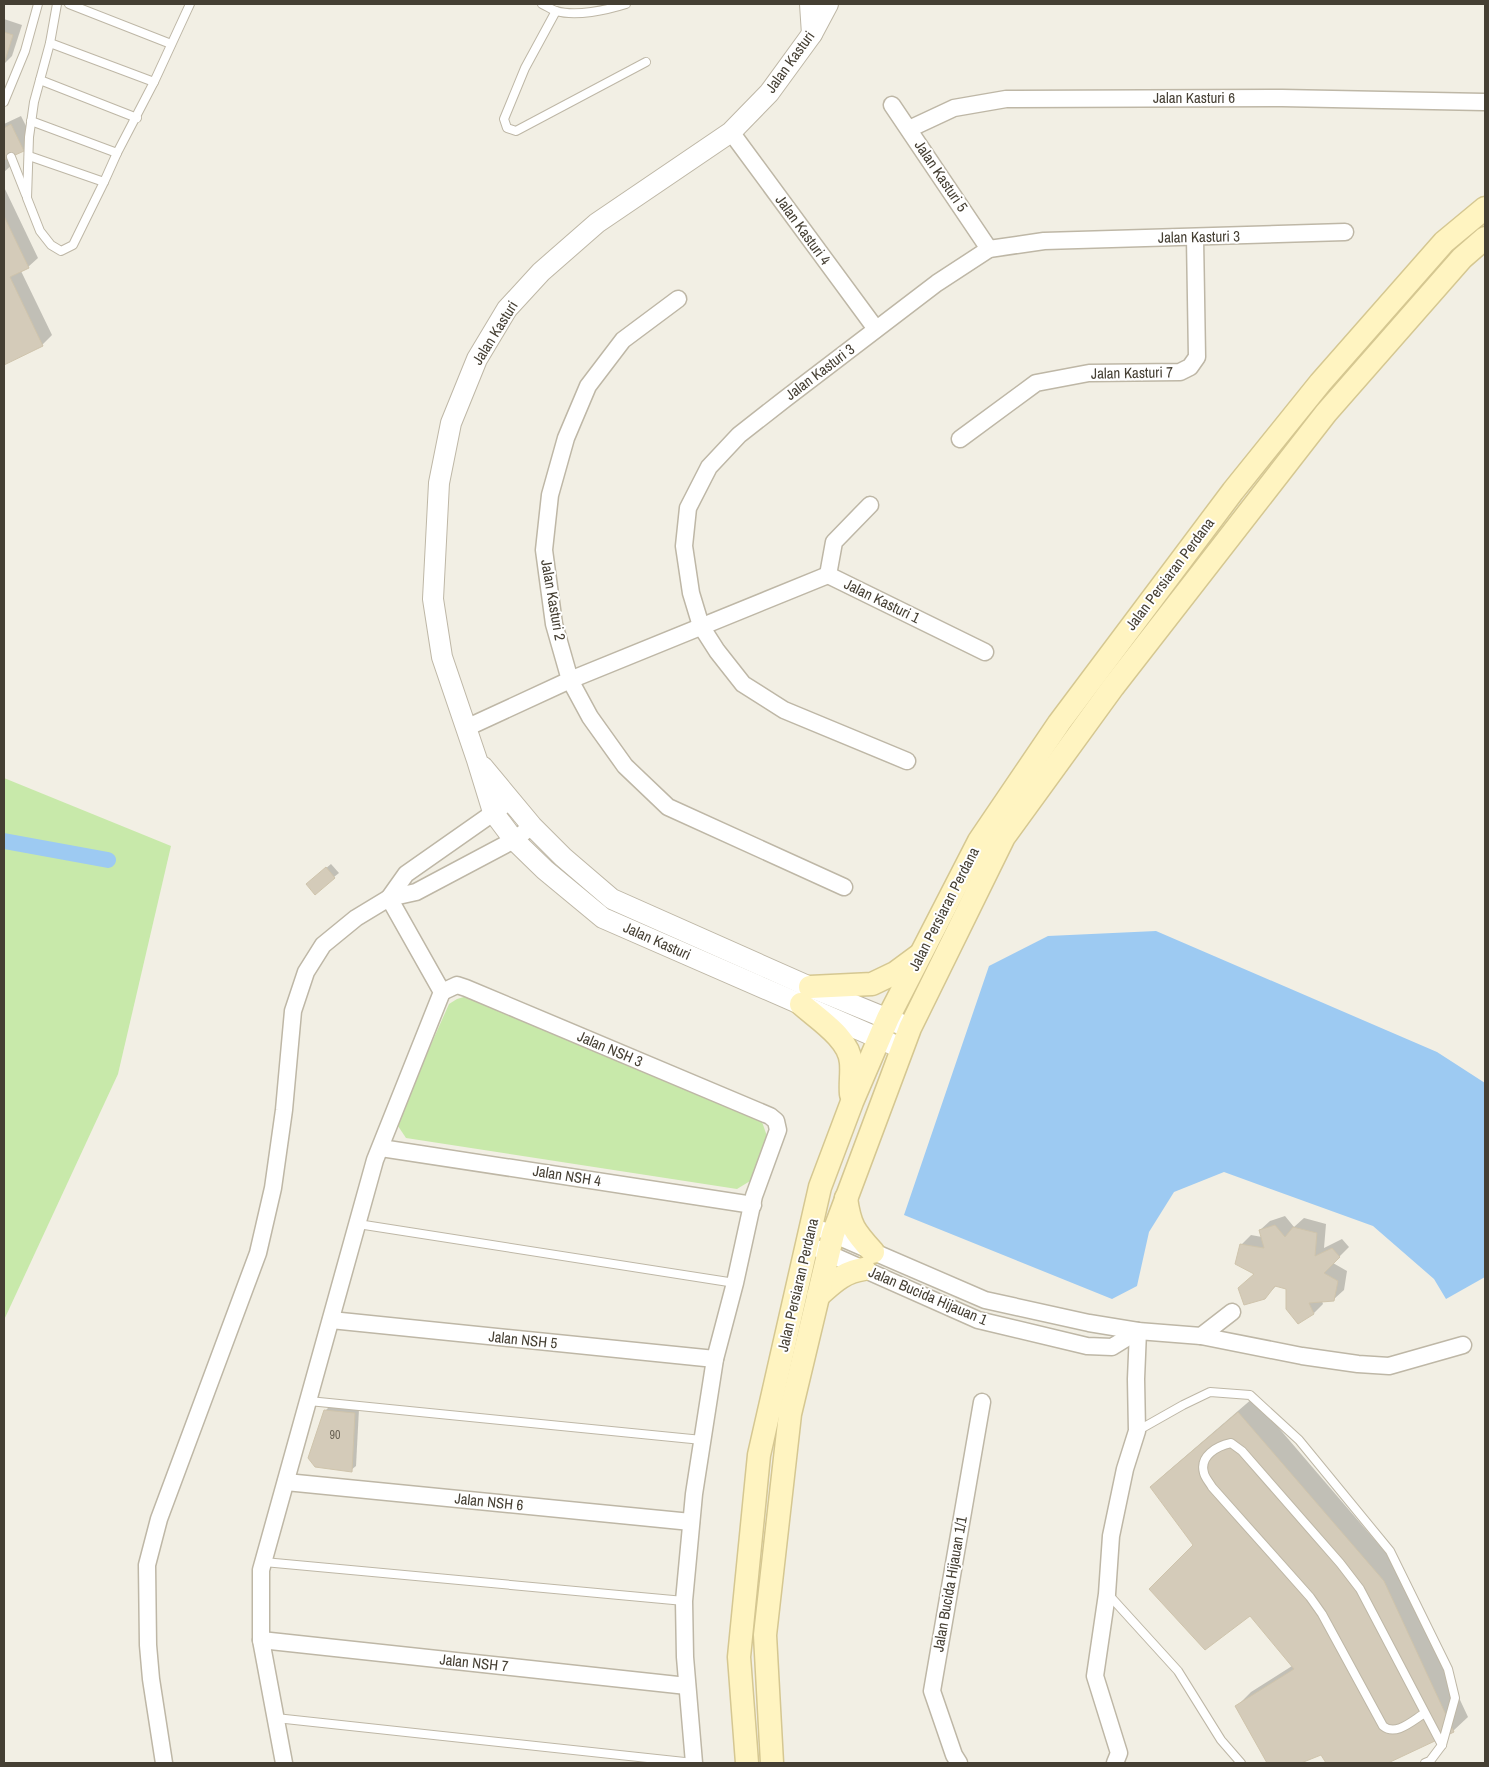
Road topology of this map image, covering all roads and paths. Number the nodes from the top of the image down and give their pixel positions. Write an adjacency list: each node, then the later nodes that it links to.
1 (38, 4): 16 (lane)
2 (57, 4): 11 (lane)
3 (69, 4): 12 (lane)
4 (190, 4): 12 (lane)
5 (542, 4): 9 (lane)
6 (626, 4): 9 (lane)
7 (810, 4): 10 (street)
8 (828, 4): 10 (street, Jalan Kasturi)
9 (556, 11): 13 (lane)
10 (812, 34): 22 (street, Jalan Kasturi)
11 (50, 43): 14 (lane); 15 (lane)
12 (171, 44): 15 (lane)
13 (646, 62)
14 (40, 80): 19 (lane); 20 (lane)
15 (154, 82): 19 (lane)
16 (4, 102)
17 (1484, 102): 21 (street, Jalan Kasturi 6)
18 (892, 105): 21 (street, Jalan Kasturi 5)
19 (137, 118): 23 (lane)
20 (31, 120): 23 (lane); 24 (lane)
21 (909, 129): 32 (street, Jalan Kasturi 5)
22 (731, 132): 34 (street, Jalan Kasturi 4); 41 (street, Jalan Kasturi)
23 (117, 153): 26 (lane)
24 (29, 156): 26 (lane); 27 (lane)
25 (12, 157): 27 (lane)
26 (104, 182): 27 (lane)
27 (27, 198)
28 (1485, 208): 50 (main road, Jalan Persiaran Perdana)
29 (1345, 232): 30 (street, Jalan Kasturi 3)
30 (1195, 238): 32 (street, Jalan Kasturi 3); 35 (street, Jalan Kasturi 7)
31 (1485, 238): 54 (main road, Jalan Persiaran Perdana)
32 (989, 248): 34 (street, Jalan Kasturi 3)
33 (678, 299): 40 (street, Jalan Kasturi 2)
34 (876, 329): 38 (street, Jalan Kasturi 3)
35 (960, 439)
36 (870, 505): 37 (street, Jalan Kasturi 1)
37 (828, 575): 38 (street); 39 (street, Jalan Kasturi 1)
38 (701, 626): 40 (street); 43 (street, Jalan Kasturi 3)
39 (985, 652)
40 (570, 680): 41 (street); 48 (street, Jalan Kasturi 2)
41 (466, 728): 42 (street, Jalan Kasturi)
42 (477, 760): 44 (street, Jalan Kasturi); 45 (street, Jalan Kasturi)
43 (907, 761)
44 (511, 800): 45 (street); 46 (street, Jalan Kasturi)
45 (493, 812): 47 (street, Jalan Kasturi); 49 (street)
46 (532, 826): 47 (street); 52 (street, Jalan Kasturi)
47 (514, 840): 49 (street); 52 (street, Jalan Kasturi)
48 (844, 887)
49 (390, 898): 51 (street); 85 (street)
50 (923, 952): 52 (main road); 53 (main road, Jalan Persiaran Perdana)
51 (442, 992): 56 (street); 58 (street, Jalan NSH 3)
52 (806, 996): 53 (street, Jalan Kasturi); 55 (main road)
53 (883, 1028): 54 (street, Jalan Kasturi); 55 (main road, Jalan Persiaran Perdana)
54 (905, 1038): 57 (main road, Jalan Persiaran Perdana)
55 (852, 1102): 60 (main road, Jalan Persiaran Perdana)
56 (380, 1148): 58 (street, Jalan NSH 4); 59 (street)
57 (846, 1198): 61 (main road, Jalan Persiaran Perdana); 62 (main road)
58 (753, 1205): 63 (street)
59 (358, 1224): 63 (lane); 66 (street)
60 (809, 1235): 61 (street, Jalan Bucida Hijauan 1); 88 (main road, Jalan Persiaran Perdana)
61 (830, 1244): 62 (street, Jalan Bucida Hijauan 1); 64 (main road, Jalan Persiaran Perdana)
62 (868, 1260): 64 (main road); 67 (street, Jalan Bucida Hijauan 1); 67 (street, Jalan Bucida Hijauan 1)
63 (735, 1283): 70 (street)
64 (818, 1296): 89 (main road, Jalan Persiaran Perdana)
65 (1232, 1312): 68 (street)
66 (331, 1320): 70 (street, Jalan NSH 5); 71 (street)
67 (1138, 1331): 68 (street, Jalan Bucida Hijauan 1); 73 (street)
68 (1201, 1336): 69 (street, Jalan Bucida Hijauan 1)
69 (1462, 1345)
70 (715, 1359): 74 (street)
71 (309, 1401): 74 (lane); 75 (street)
72 (982, 1402): 90 (street, Jalan Bucida Hijauan 1/1)
73 (1137, 1431): 78 (street); 84 (lane)
74 (702, 1440): 76 (street)
75 (286, 1482): 76 (street, Jalan NSH 6); 77 (street)
76 (691, 1522): 79 (street)
77 (264, 1562): 79 (lane); 80 (street)
78 (1107, 1594): 91 (street); 92 (lane)
79 (684, 1602): 81 (street)
80 (261, 1640): 81 (street, Jalan NSH 7); 83 (street)
81 (687, 1686): 87 (street)
82 (1425, 1713): 82 (lane); 84 (lane)
83 (275, 1718): 86 (street); 87 (lane)
84 (1442, 1745): 93 (lane)
85 (164, 1763)
86 (284, 1763)
87 (694, 1763)
88 (746, 1763)
89 (772, 1763)
90 (959, 1763)
91 (1114, 1763)
92 (1241, 1763)
93 (1426, 1763)

